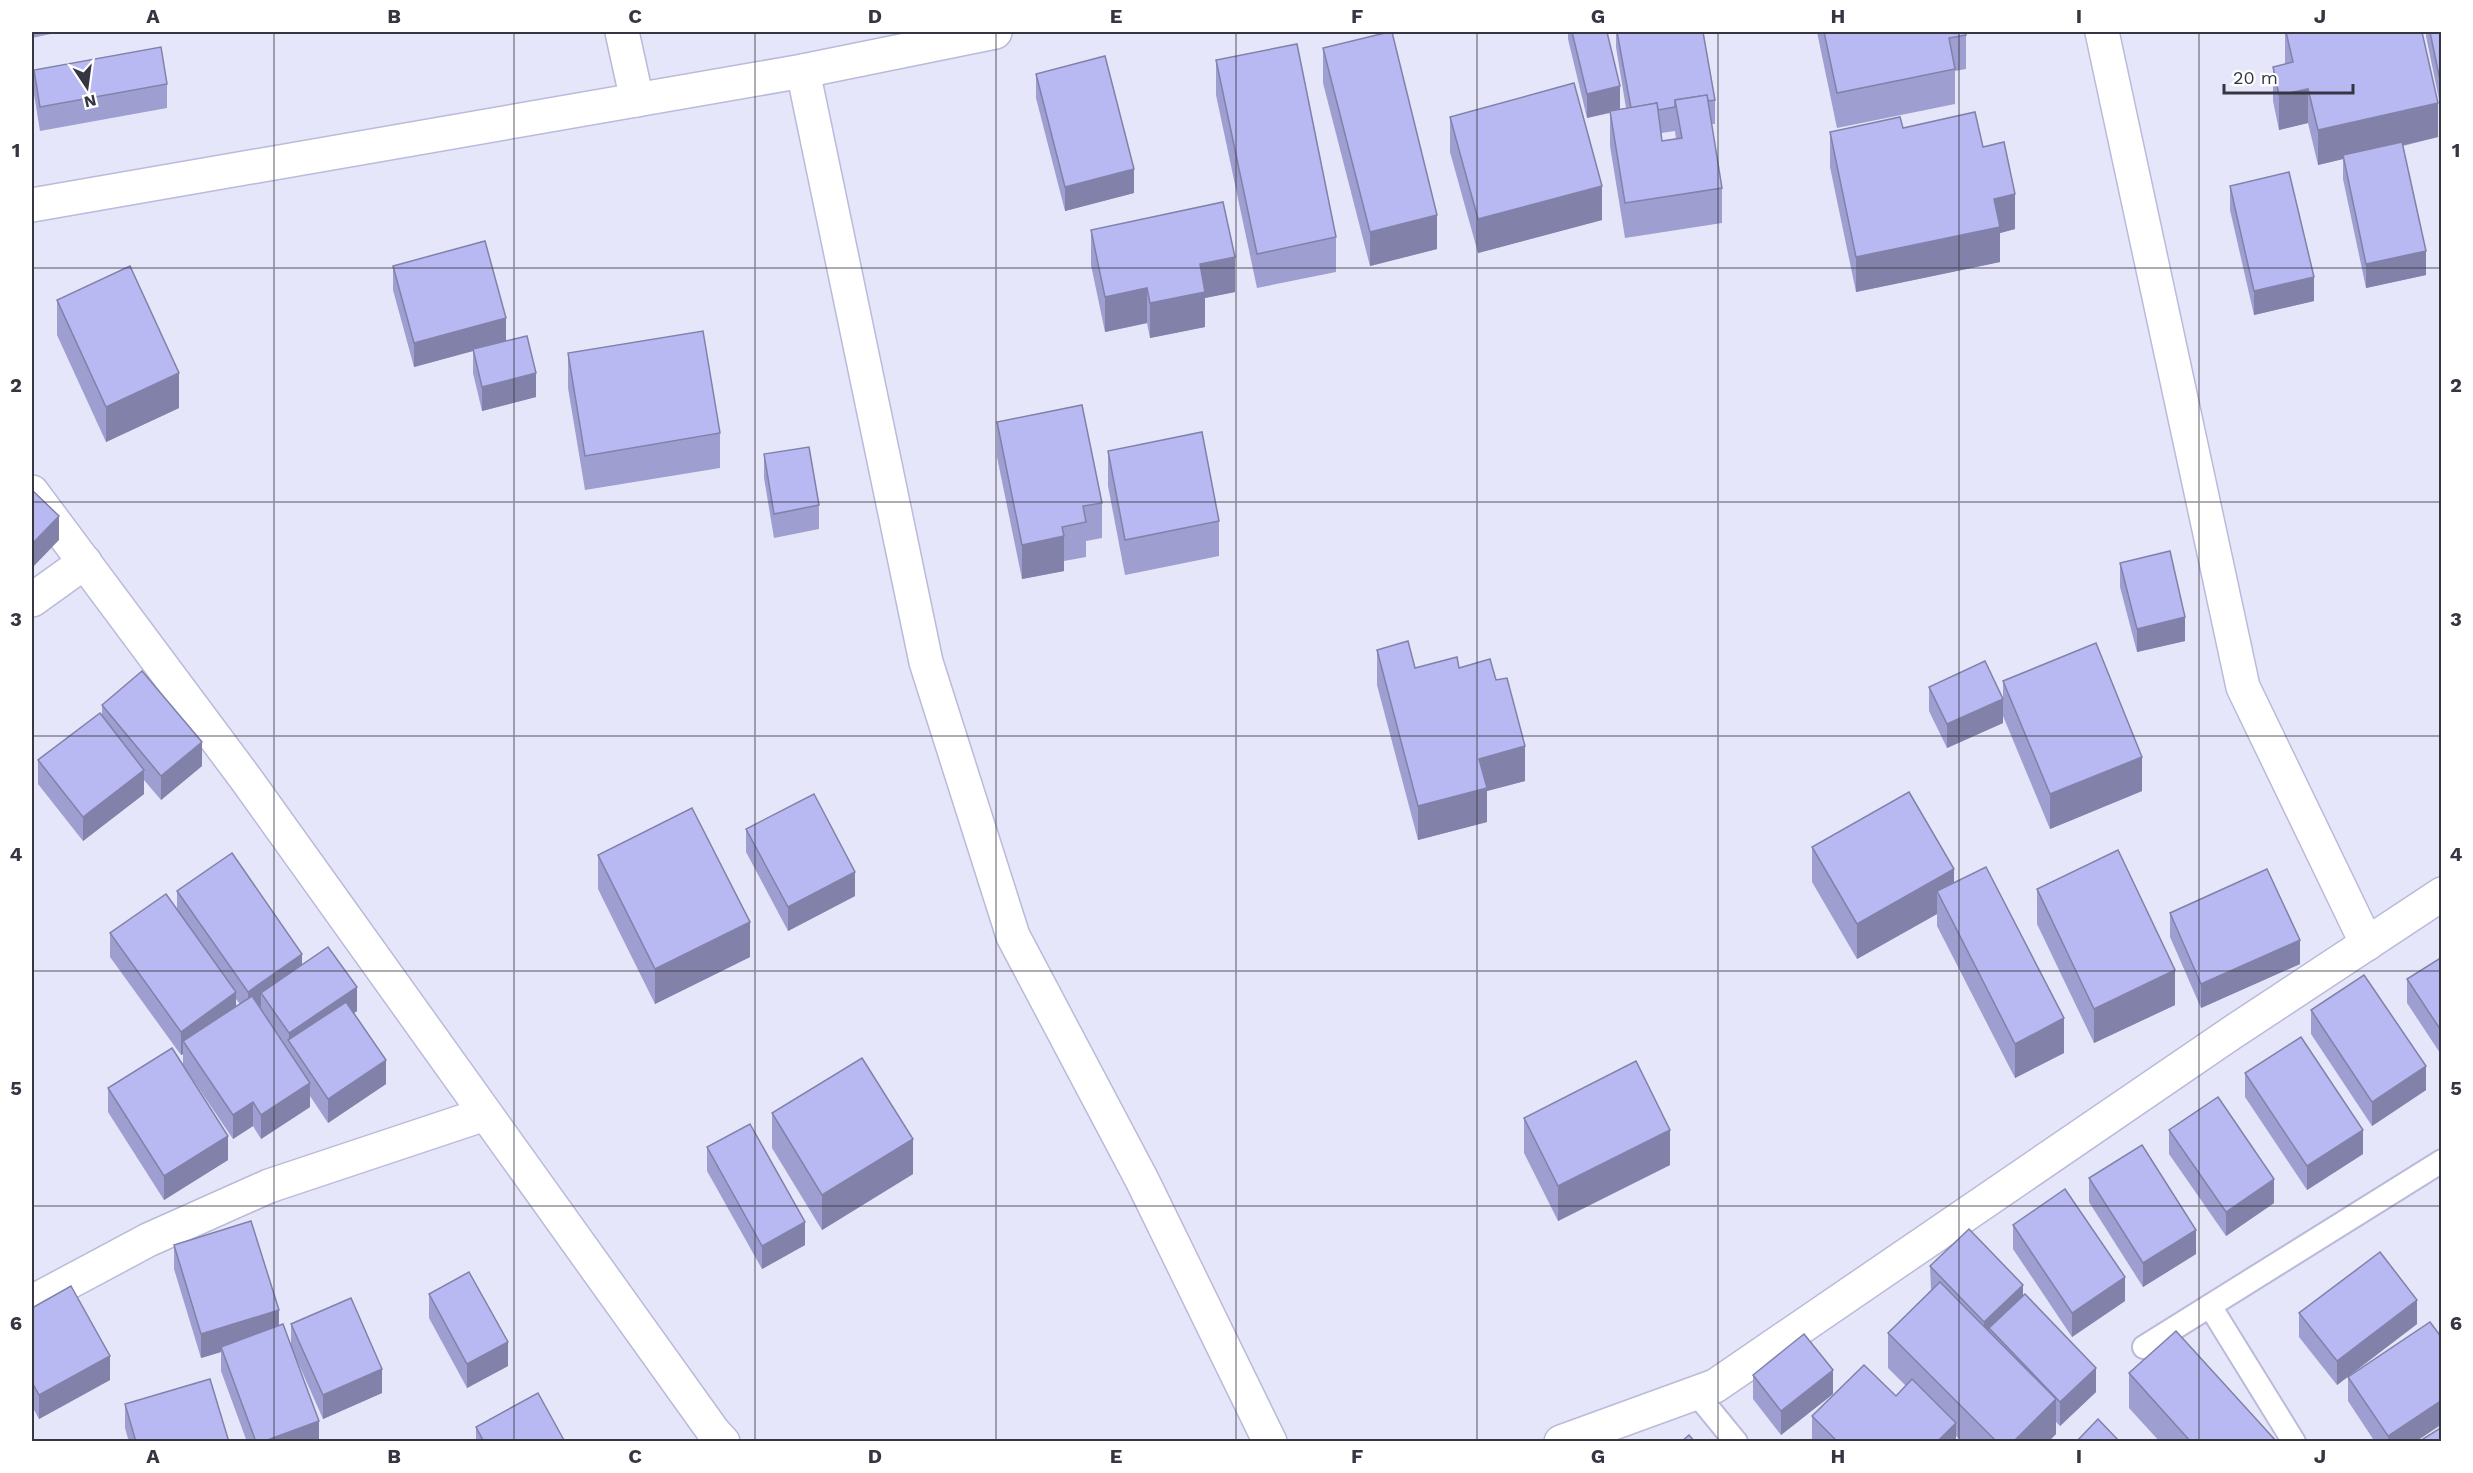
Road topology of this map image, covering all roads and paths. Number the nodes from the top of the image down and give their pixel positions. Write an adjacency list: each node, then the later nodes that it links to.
1 (622, 32): 5 (street)
2 (995, 32): 4 (street)
3 (2102, 32): 11 (street)
4 (803, 71): 5 (street); 19 (street)
5 (637, 100): 6 (street)
6 (32, 205)
7 (32, 492): 8 (street)
8 (85, 562): 9 (street); 12 (street)
9 (32, 600)
10 (2442, 894): 11 (street)
11 (2367, 944): 17 (street)
12 (485, 1114): 14 (street); 18 (street)
13 (2442, 1161): 15 (lane)
14 (32, 1302)
15 (2210, 1306): 16 (lane); 22 (lane)
16 (2144, 1347)
17 (1696, 1393): 20 (street); 21 (lane)
18 (723, 1442)
19 (1270, 1442)
20 (1562, 1442)
21 (1736, 1442)
22 (2294, 1442)

